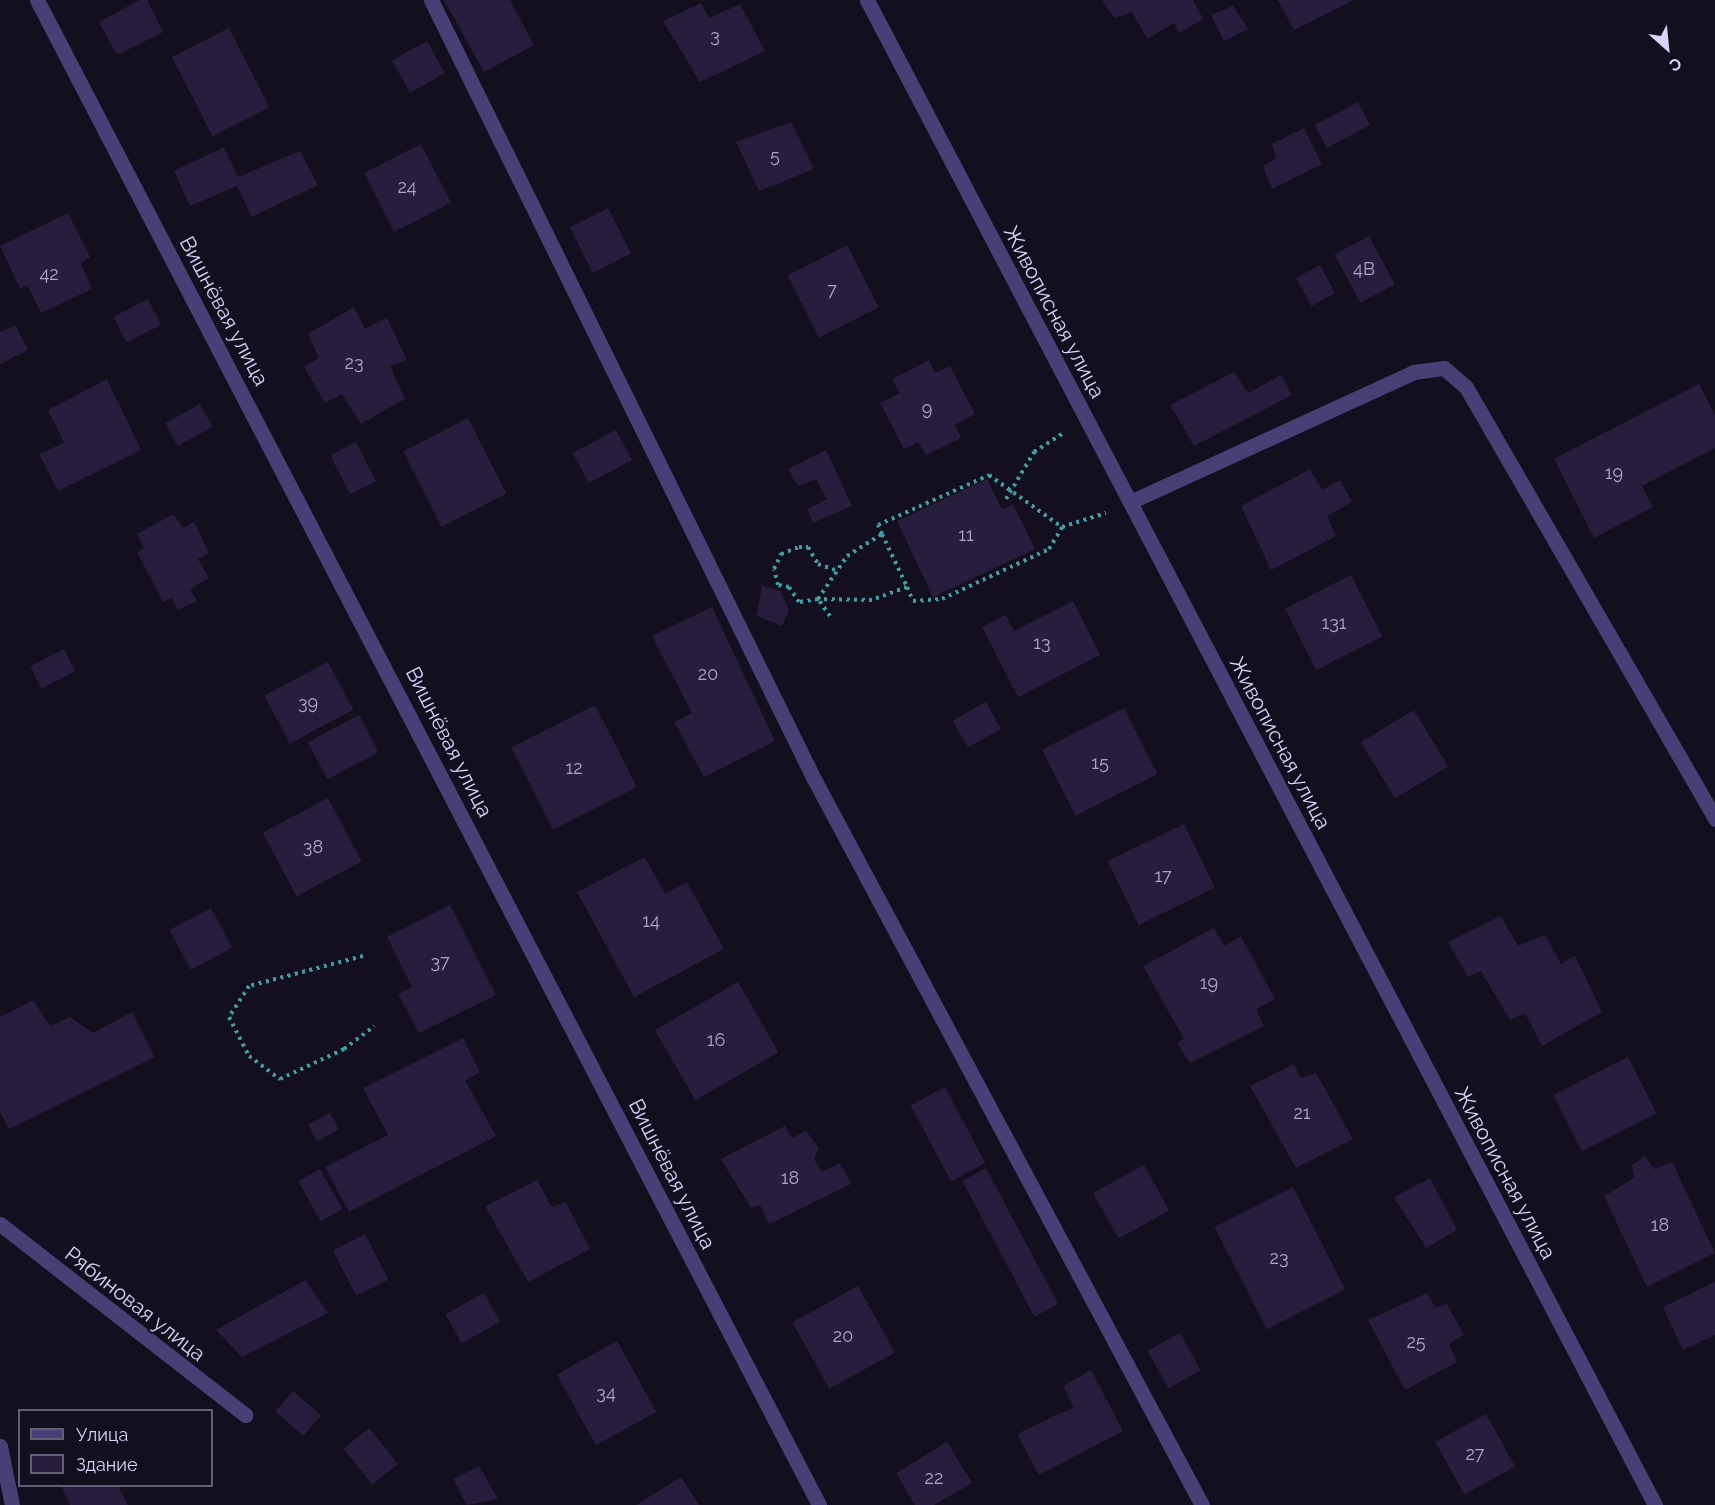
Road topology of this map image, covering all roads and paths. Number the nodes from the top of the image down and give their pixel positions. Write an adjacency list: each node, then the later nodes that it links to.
1 (37, 0): 23 (street, Вишнёвая улица)
2 (430, 0): 24 (street)
3 (867, 0): 4 (street, Живописная улица)
4 (1086, 418): 5 (path); 7 (street, Живописная улица)
5 (1010, 490): 6 (path); 8 (path); 9 (path)
6 (1006, 499)
7 (1130, 502): 8 (path); 16 (street); 25 (street, Живописная улица)
8 (1062, 527): 11 (path)
9 (882, 534): 10 (path); 11 (path)
10 (836, 570): 12 (path); 13 (path)
11 (907, 587): 12 (path)
12 (818, 599): 13 (path); 15 (path)
13 (798, 602): 14 (path)
14 (799, 608)
15 (830, 616)
16 (1715, 819)
17 (363, 956): 18 (path)
18 (374, 1026)
19 (0, 1224): 20 (street, Рябиновая улица)
20 (245, 1414)
21 (0, 1446): 22 (street)
22 (12, 1505)
23 (819, 1505)
24 (1202, 1505)
25 (1655, 1505)

